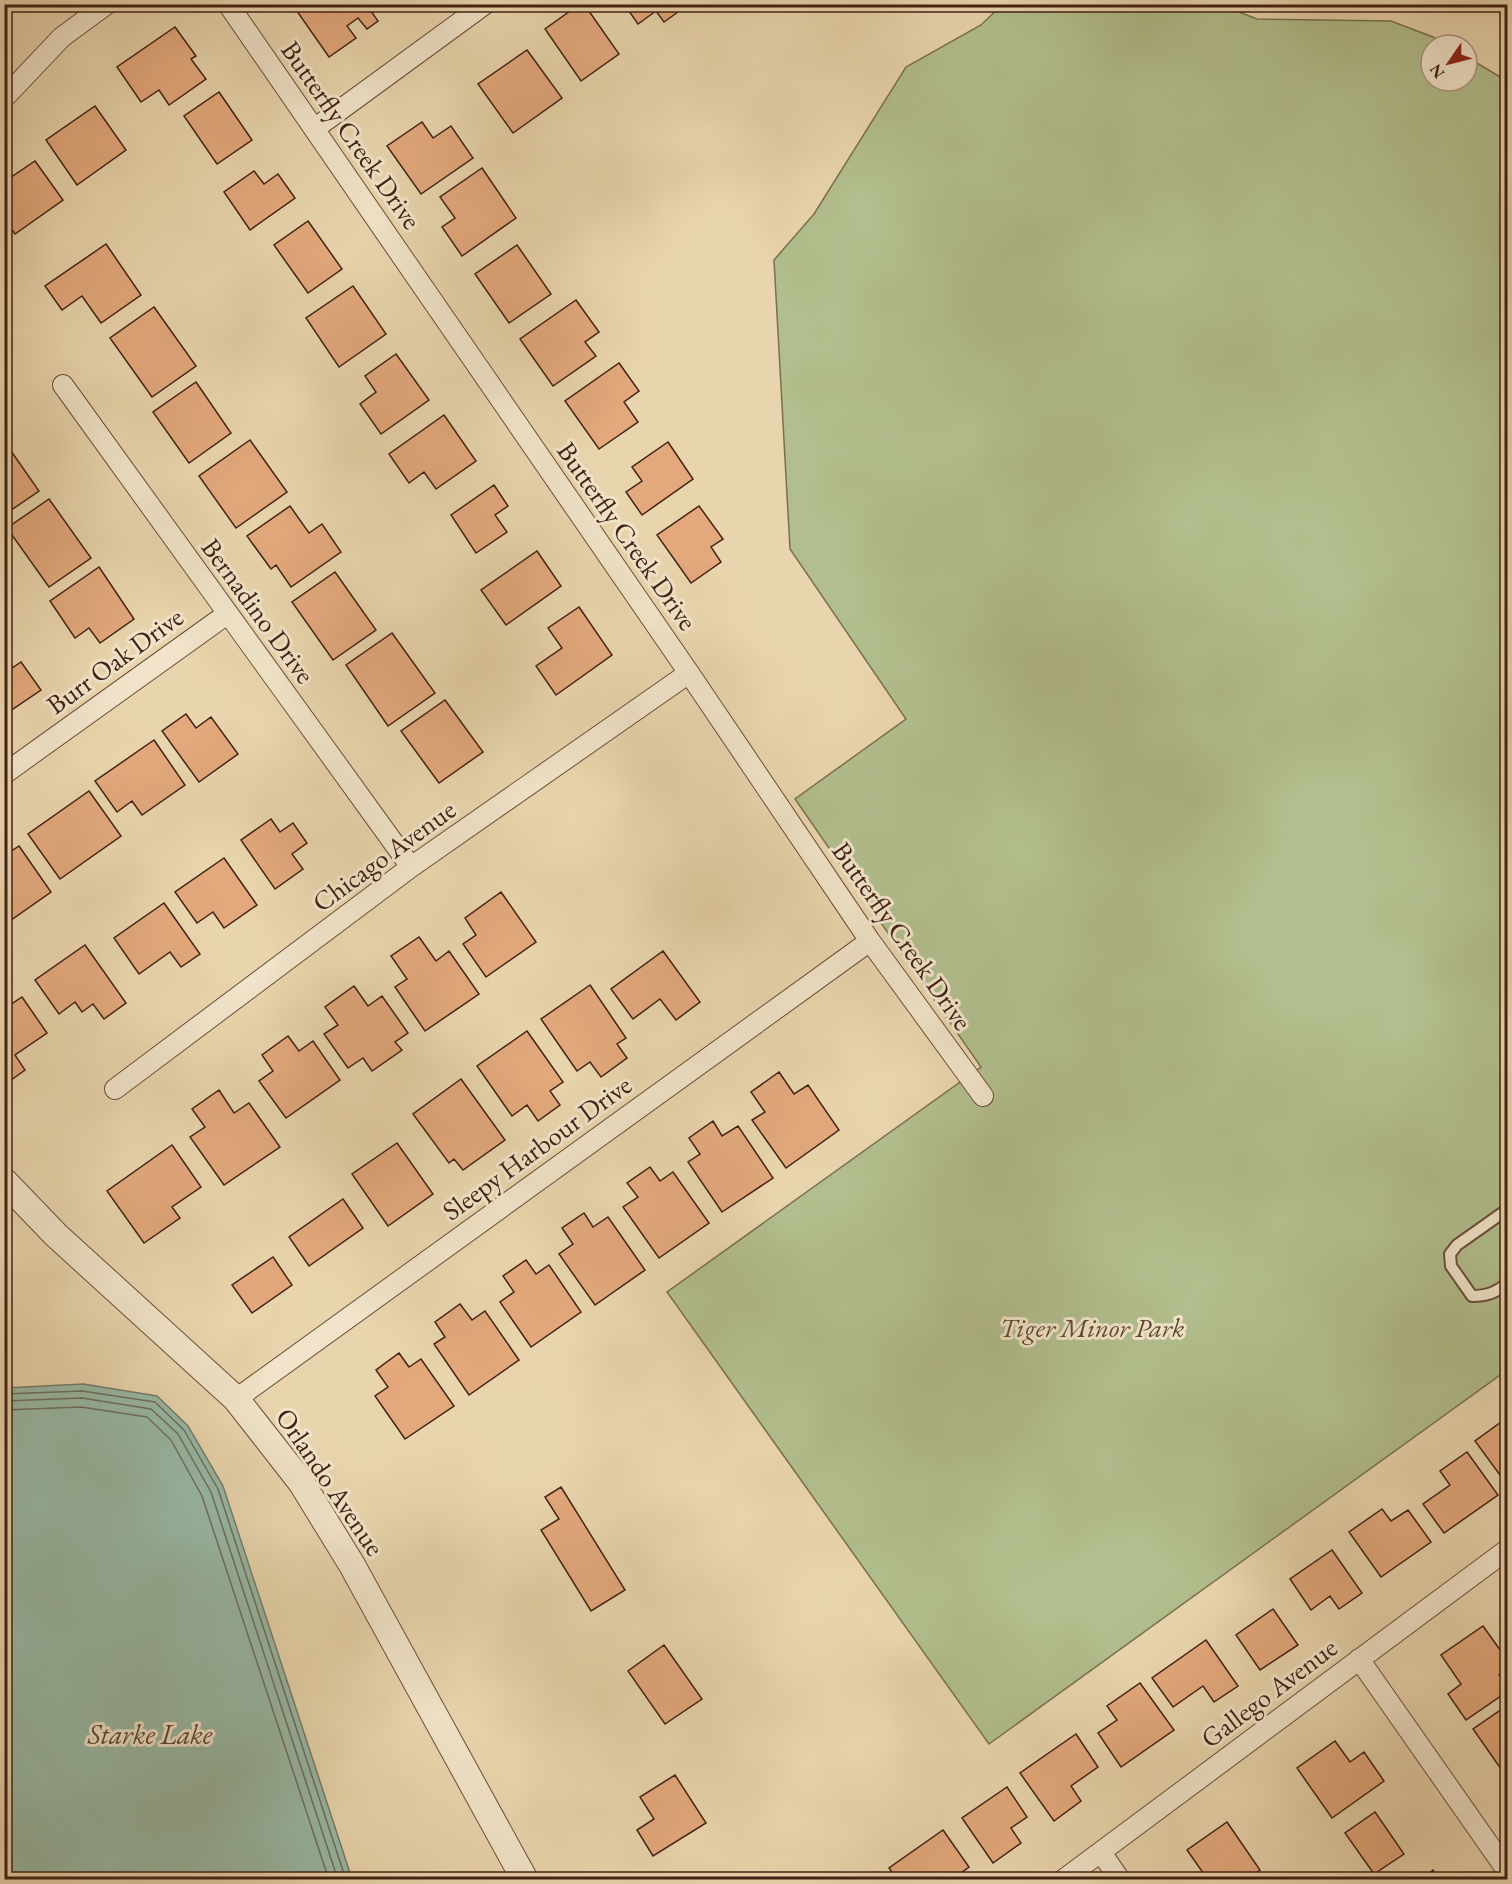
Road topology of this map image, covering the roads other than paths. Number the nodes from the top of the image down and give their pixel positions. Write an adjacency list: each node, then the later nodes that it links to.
1 (107, 4): 4 (street)
2 (228, 4): 5 (street, Butterfly Creek Drive)
3 (484, 4): 5 (street)
4 (4, 98)
5 (314, 129): 8 (street, Butterfly Creek Drive)
6 (63, 385): 7 (street, Bernadino Drive)
7 (227, 614): 9 (street, Burr Oak Drive); 10 (street, Bernadino Drive)
8 (689, 673): 10 (street, Chicago Avenue); 11 (street, Butterfly Creek Drive)
9 (4, 774)
10 (411, 867): 12 (street, Chicago Avenue)
11 (870, 942): 13 (street, Butterfly Creek Drive); 17 (street, Sleepy Harbour Drive)
12 (115, 1089)
13 (983, 1096)
14 (4, 1181): 17 (street, Orlando Avenue)
15 (1508, 1209): 16 (lane)
16 (1508, 1283)
17 (236, 1399): 22 (street, Orlando Avenue)
18 (1508, 1549): 19 (street, Gallego Avenue)
19 (1359, 1659): 20 (street, Gallego Avenue); 21 (street)
20 (1101, 1852): 23 (street, Gallego Avenue); 24 (street)
21 (1508, 1872)
22 (525, 1880)
23 (1063, 1880)
24 (1120, 1880)

